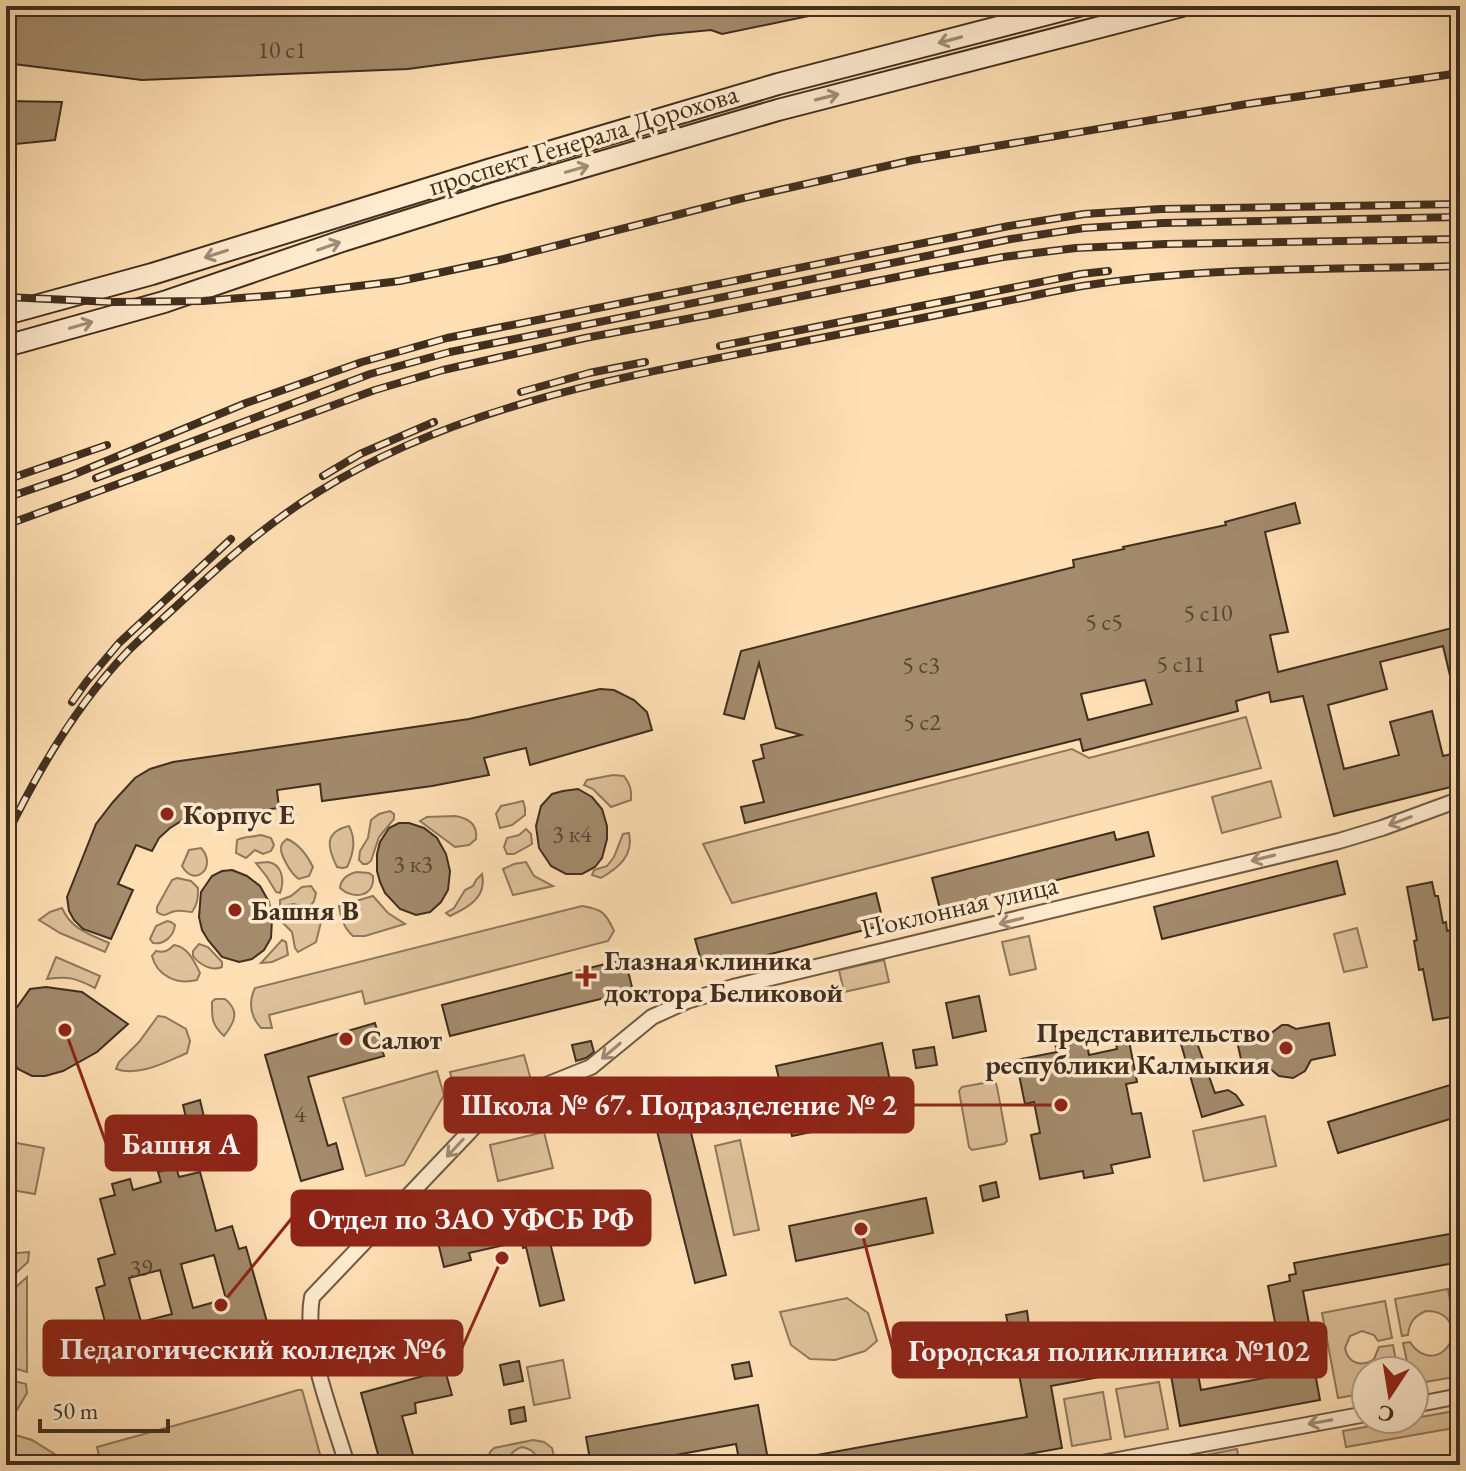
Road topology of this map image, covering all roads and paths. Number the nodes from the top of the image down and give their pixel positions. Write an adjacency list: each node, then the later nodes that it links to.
1 (1079, 6): 5 (main road, проспект Генерала Дорохова, one-way to 5)
2 (1182, 6): 4 (main road, проспект Генерала Дорохова)
3 (1196, 6): 4 (street)
4 (1148, 14): 6 (main road, проспект Генерала Дорохова, one-way to 4)
5 (6, 314)
6 (6, 346)
7 (1460, 797): 11 (street, Поклонная улица, one-way to 11)
8 (1460, 1396): 9 (street)
9 (1430, 1402)
10 (1350, 1417): 12 (street, one-way to 12)
11 (347, 1465)
12 (1091, 1465)

